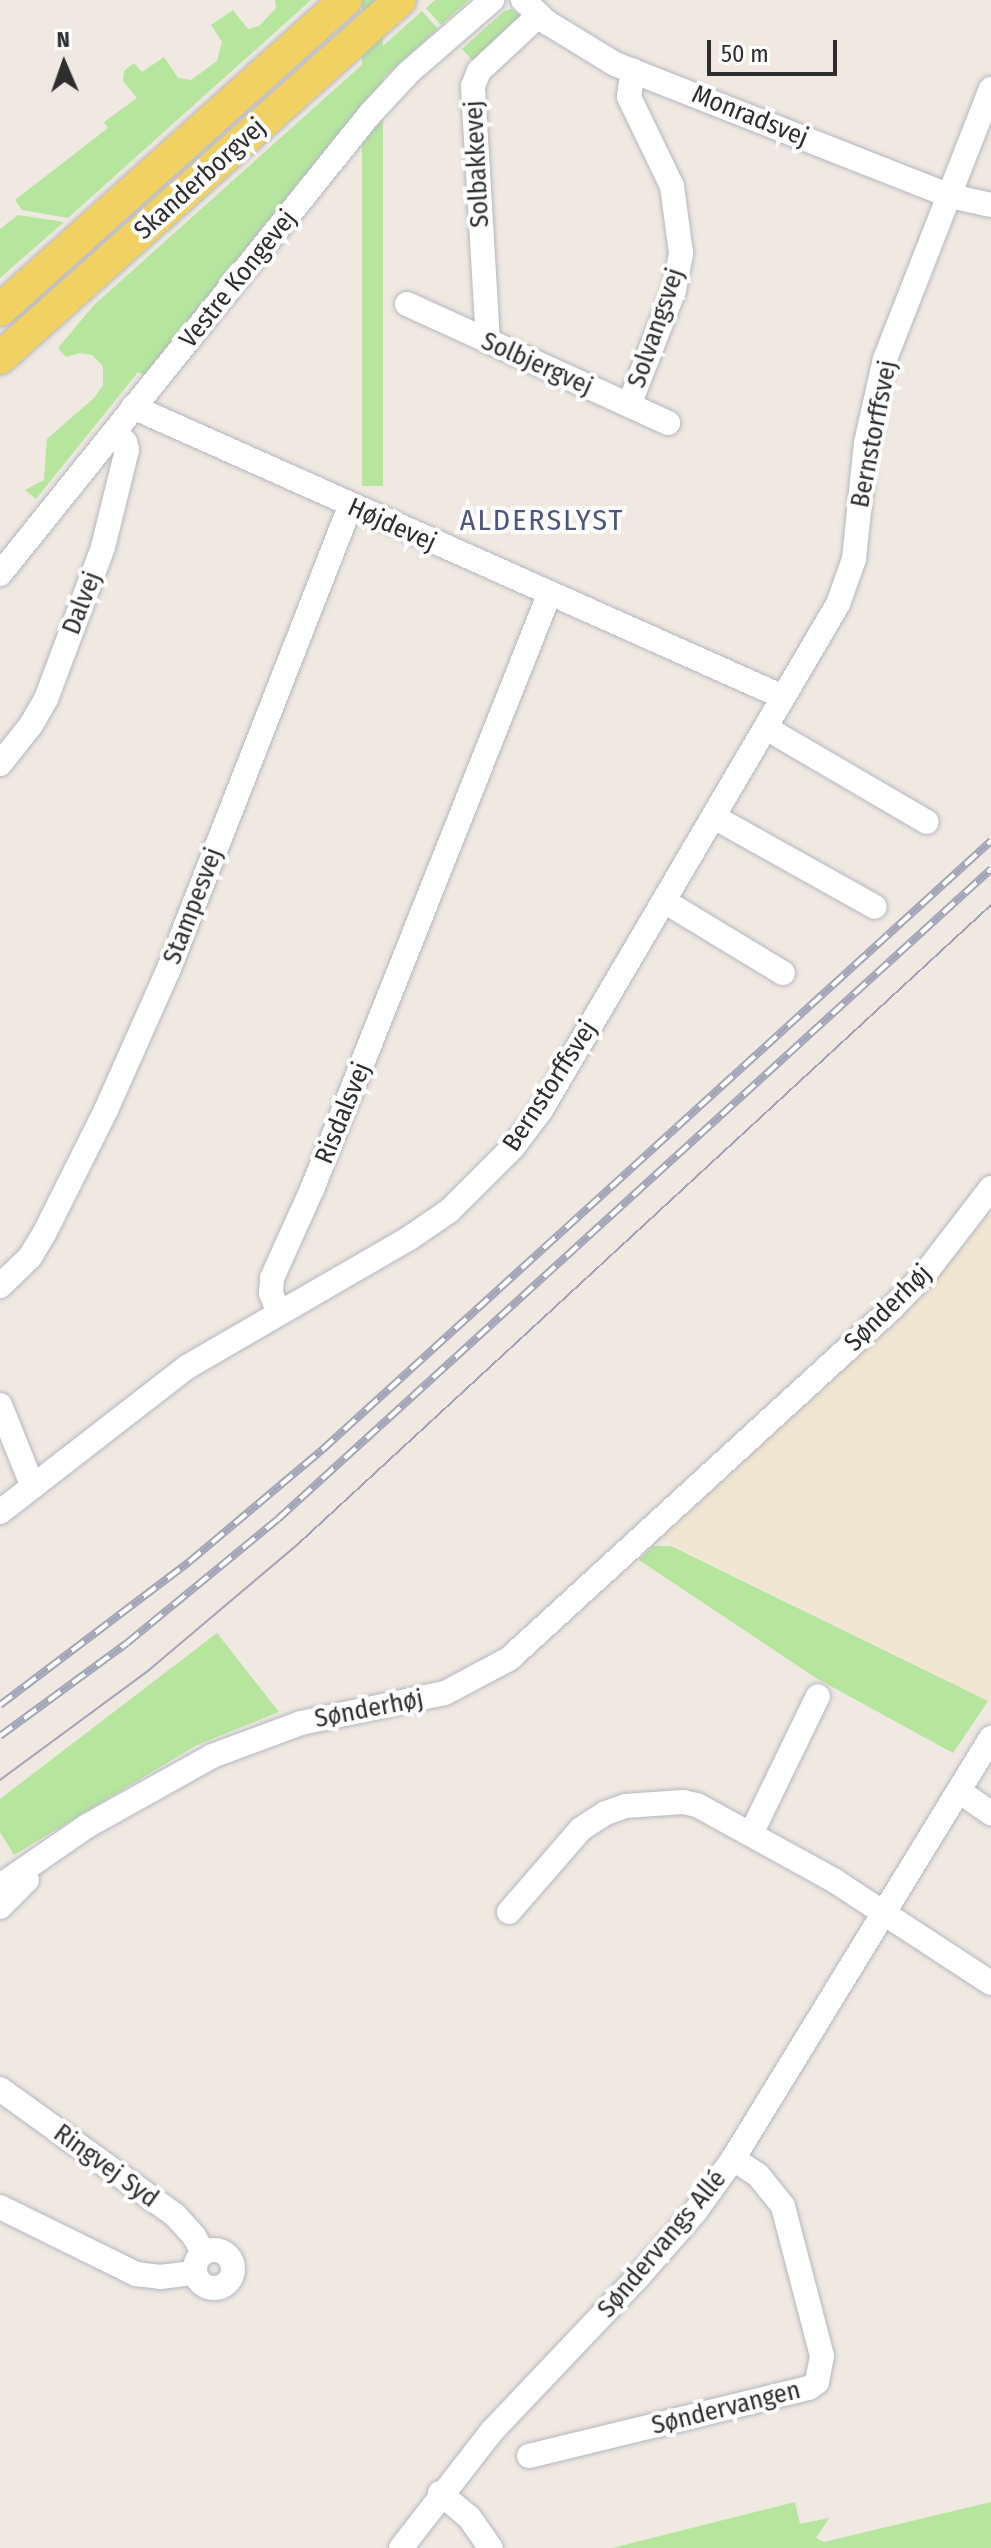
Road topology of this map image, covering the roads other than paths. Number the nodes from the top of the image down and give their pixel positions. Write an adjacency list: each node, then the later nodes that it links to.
1 (346, 0): 10 (main road, Skanderborgvej)
2 (400, 0): 12 (main road, Skanderborgvej)
3 (492, 0): 14 (street, Vestre Kongevej)
4 (531, 7): 5 (street, Monradsvej); 11 (street, Solbakkevej)
5 (633, 70): 7 (street, Monradsvej); 13 (street, Solvangsvej)
6 (991, 89): 7 (street, Bernstorffsvej)
7 (950, 196): 8 (street, Monradsvej); 20 (street, Bernstorffsvej)
8 (991, 205)
9 (407, 304): 11 (street, Solbjergvej)
10 (0, 310)
11 (488, 341): 13 (street, Solbjergvej)
12 (0, 358)
13 (629, 405): 15 (street, Solbjergvej)
14 (133, 407): 16 (street, Vestre Kongevej); 17 (street, Højdevej)
15 (668, 423)
16 (115, 432): 18 (street, Vestre Kongevej); 22 (street, Dalvej)
17 (350, 507): 19 (street, Højdevej); 29 (street, Stampesvej)
18 (0, 574)
19 (549, 595): 20 (street, Højdevej); 30 (street, Risdalsvej)
20 (783, 697): 21 (street, Bernstorffsvej)
21 (766, 728): 23 (street, Bernstorffsvej); 24 (street)
22 (0, 764)
23 (714, 817): 25 (street, Bernstorffsvej); 26 (street)
24 (927, 822)
25 (664, 901): 27 (street); 30 (street, Bernstorffsvej)
26 (875, 907)
27 (783, 973)
28 (991, 1188): 39 (street, Sønderhøj)
29 (0, 1286)
30 (278, 1312): 32 (street)
31 (0, 1405): 32 (street)
32 (33, 1487): 33 (street)
33 (0, 1512)
34 (818, 1696): 38 (street)
35 (991, 1738): 36 (street, Søndervangs Allé)
36 (959, 1791): 37 (street); 42 (street, Søndervangs Allé)
37 (991, 1813)
38 (751, 1834): 42 (street); 43 (street)
39 (52, 1851): 40 (street, Sønderhøj); 41 (street, Sønderhøj)
40 (0, 1886)
41 (0, 1907)
42 (884, 1911): 44 (street); 46 (street, Søndervangs Allé)
43 (509, 1912)
44 (991, 1983)
45 (0, 2089): 47 (street, Ringvej Syd)
46 (733, 2159): 48 (street, Søndervangen); 49 (street, Søndervangs Allé)
47 (0, 2207)
48 (529, 2456)
49 (440, 2493): 50 (street, Søndervangs Allé); 51 (street)
50 (401, 2548)
51 (491, 2548)

